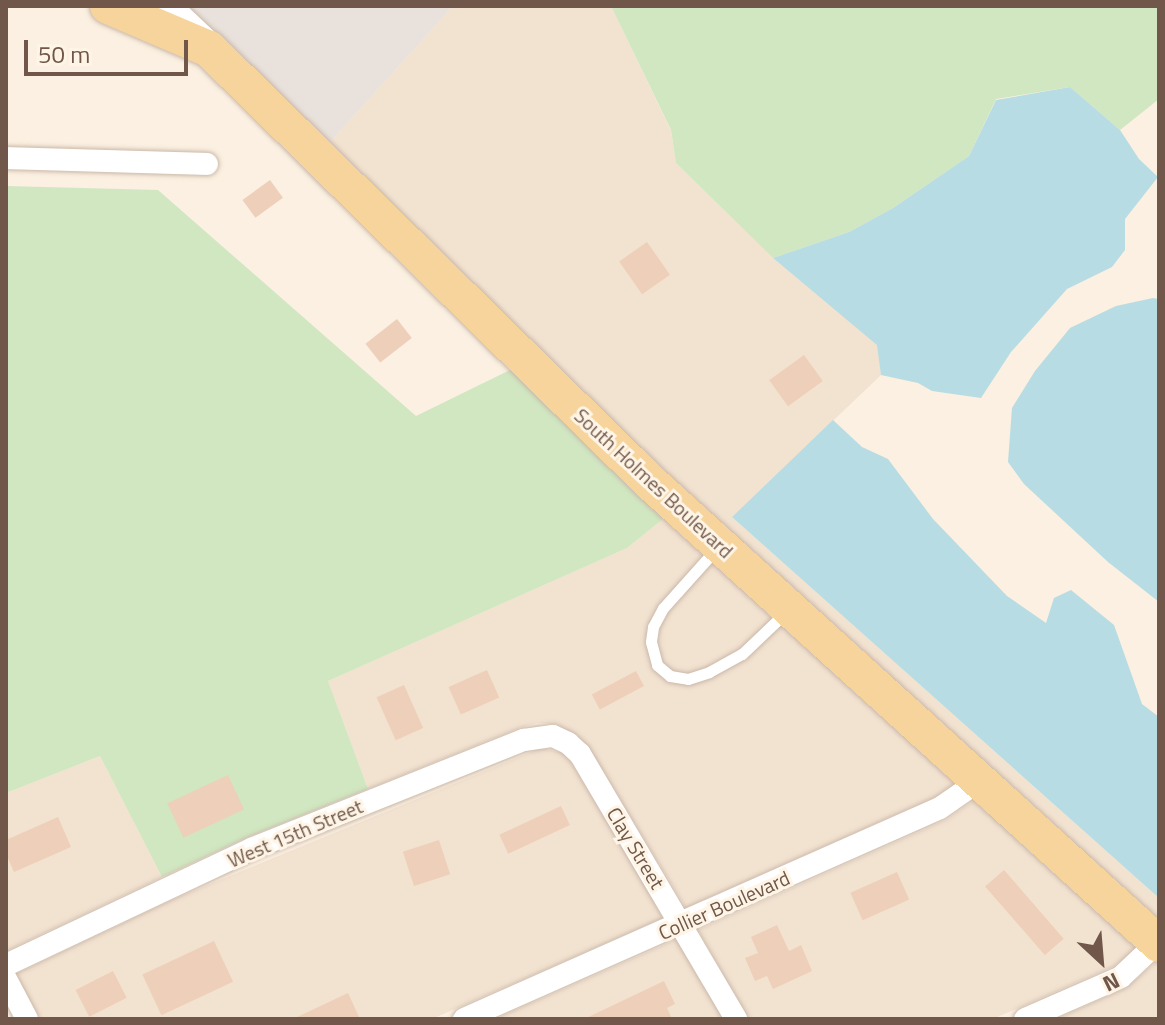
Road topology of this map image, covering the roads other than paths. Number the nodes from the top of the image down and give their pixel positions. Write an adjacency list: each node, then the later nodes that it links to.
1 (108, 6): 3 (main road)
2 (164, 6): 3 (main road, South Holmes Boulevard)
3 (209, 49): 6 (main road, South Holmes Boulevard)
4 (6, 158): 5 (street)
5 (207, 164)
6 (719, 545): 7 (main road, South Holmes Boulevard); 7 (lane)
7 (789, 609): 9 (main road, South Holmes Boulevard)
8 (583, 760): 10 (street, Clay Street); 12 (street, West 15th Street)
9 (979, 781): 10 (street, Collier Boulevard); 11 (main road, South Holmes Boulevard)
10 (682, 923): 15 (street, Collier Boulevard); 16 (street, Clay Street)
11 (1158, 943): 17 (street)
12 (6, 965)
13 (6, 979): 14 (street)
14 (27, 1019)
15 (464, 1019)
16 (736, 1019)
17 (1025, 1019)

